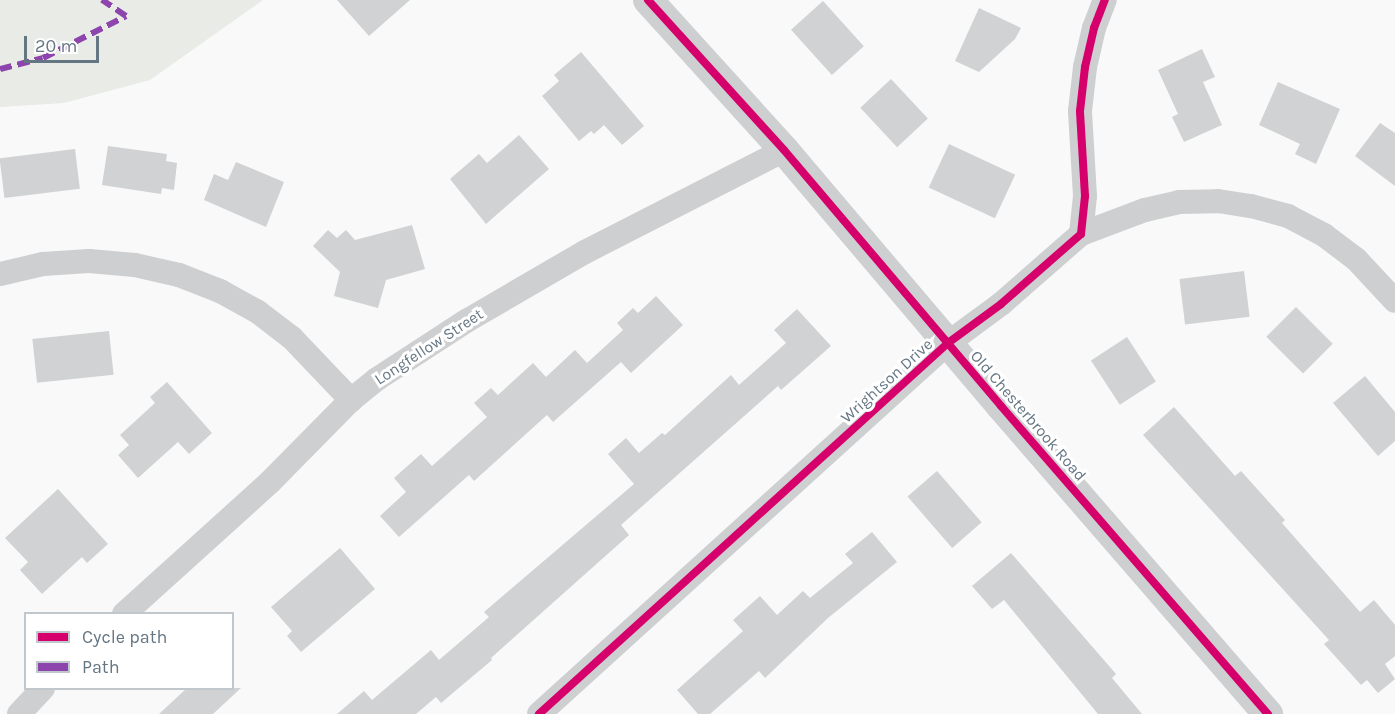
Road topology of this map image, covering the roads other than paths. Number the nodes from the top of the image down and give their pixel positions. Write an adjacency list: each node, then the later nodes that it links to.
1 (648, 0): 3 (street, Old Chesterbrook Road)
2 (1105, 0): 4 (street)
3 (784, 150): 7 (street, Old Chesterbrook Road); 8 (street, Longfellow Street)
4 (1081, 234): 6 (street); 7 (street, Wrightson Drive)
5 (0, 274): 8 (street)
6 (1395, 301)
7 (948, 343): 12 (street, Wrightson Drive); 13 (street, Old Chesterbrook Road)
8 (351, 400): 9 (street, Longfellow Street)
9 (126, 612)
10 (42, 690): 11 (street)
11 (19, 714)
12 (539, 714)
13 (1268, 714)

